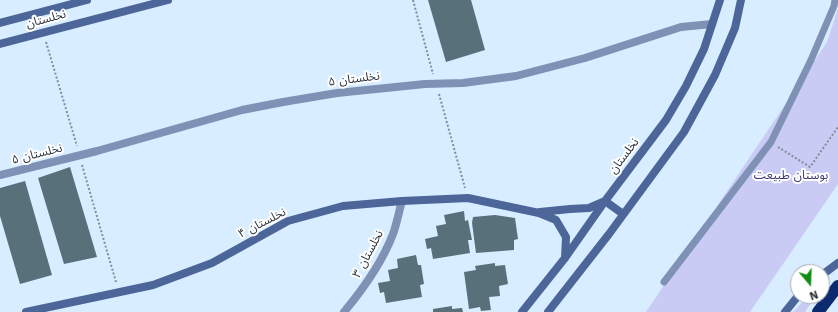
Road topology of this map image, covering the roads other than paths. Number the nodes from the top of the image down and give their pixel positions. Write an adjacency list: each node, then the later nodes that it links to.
1 (87, 0): 6 (street, نخلستان)
2 (168, 0): 8 (street, نخلستان)
3 (720, 0): 7 (street, نخلستان)
4 (741, 0): 13 (street)
5 (835, 0): 17 (lane)
6 (0, 23)
7 (712, 24): 9 (street, نخلستان ۵); 11 (street, نخلستان)
8 (0, 44)
9 (0, 175)
10 (402, 200): 12 (street, نخلستان ۴); 20 (street, نخلستان ۴); 21 (street, نخلستان ۳)
11 (605, 201): 12 (street); 13 (street); 14 (street, نخلستان)
12 (540, 213): 14 (street)
13 (623, 214): 23 (street)
14 (564, 258): 22 (street, نخلستان)
15 (838, 262): 16 (street)
16 (830, 268)
17 (664, 282)
18 (838, 286): 25 (highway)
19 (792, 304): 24 (street)
20 (26, 312)
21 (344, 312)
22 (522, 312)
23 (548, 312)
24 (785, 312)
25 (818, 312)

